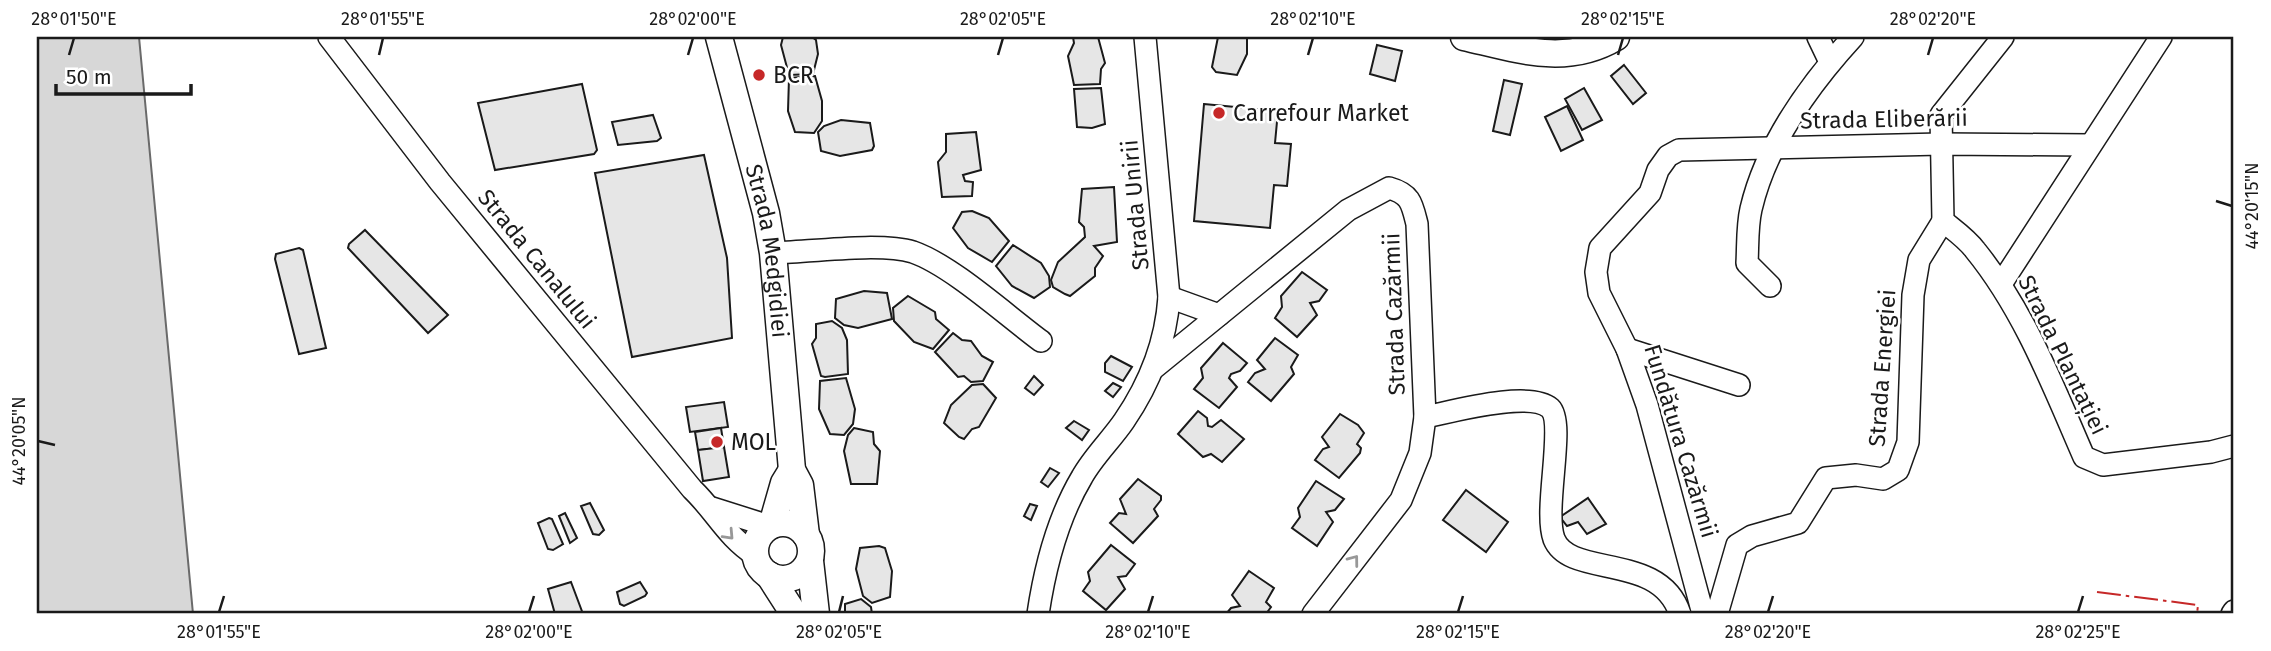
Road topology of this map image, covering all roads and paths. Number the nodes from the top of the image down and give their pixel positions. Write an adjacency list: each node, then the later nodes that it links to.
1 (329, 37): 28 (street, Strada Canalului)
2 (719, 37): 16 (main road, Strada Medgidiei)
3 (1145, 37): 19 (street, Strada Unirii)
4 (1464, 37): 5 (main road)
5 (1616, 37)
6 (1818, 37): 10 (street)
7 (1853, 37): 10 (street)
8 (2003, 37): 11 (street)
9 (2161, 37): 12 (street)
10 (1830, 62): 13 (street)
11 (1941, 144): 12 (street, Strada Eliberării); 13 (street, Strada Eliberării); 15 (street)
12 (2089, 145): 17 (street)
13 (1773, 146): 14 (street, Strada Eliberării); 18 (street)
14 (1679, 150): 22 (street, Fundătura Cazărmii)
15 (1943, 221): 17 (street, Strada Plantației); 39 (street, Strada Energiei)
16 (773, 253): 21 (street); 27 (main road, Strada Medgidiei)
17 (2001, 284): 26 (street, Strada Plantației)
18 (1770, 286)
19 (1169, 297): 20 (street); 23 (street, Strada Unirii)
20 (1219, 315): 23 (street, Strada Cazărmii); 25 (street, Strada Cazărmii)
21 (1041, 341)
22 (1627, 349): 24 (street); 38 (street, Fundătura Cazărmii)
23 (1154, 368): 35 (street)
24 (1739, 385)
25 (1424, 417): 36 (street, one-way to 25); 37 (street, Strada Cazărmii)
26 (2234, 446)
27 (792, 470): 29 (main road, Strada Medgidiei); 30 (main road, Strada Medgidiei)
28 (712, 508): 29 (street, Strada Canalului); 32 (street, Strada Canalului, one-way to 32)
29 (771, 526): 30 (main road); 32 (main road)
30 (806, 534): 31 (main road)
31 (810, 561): 32 (main road); 34 (main road)
32 (762, 565): 33 (main road)
33 (794, 614)
34 (816, 614)
35 (1038, 614)
36 (1313, 614)
37 (1680, 614)
38 (1703, 614)
39 (1717, 614)

